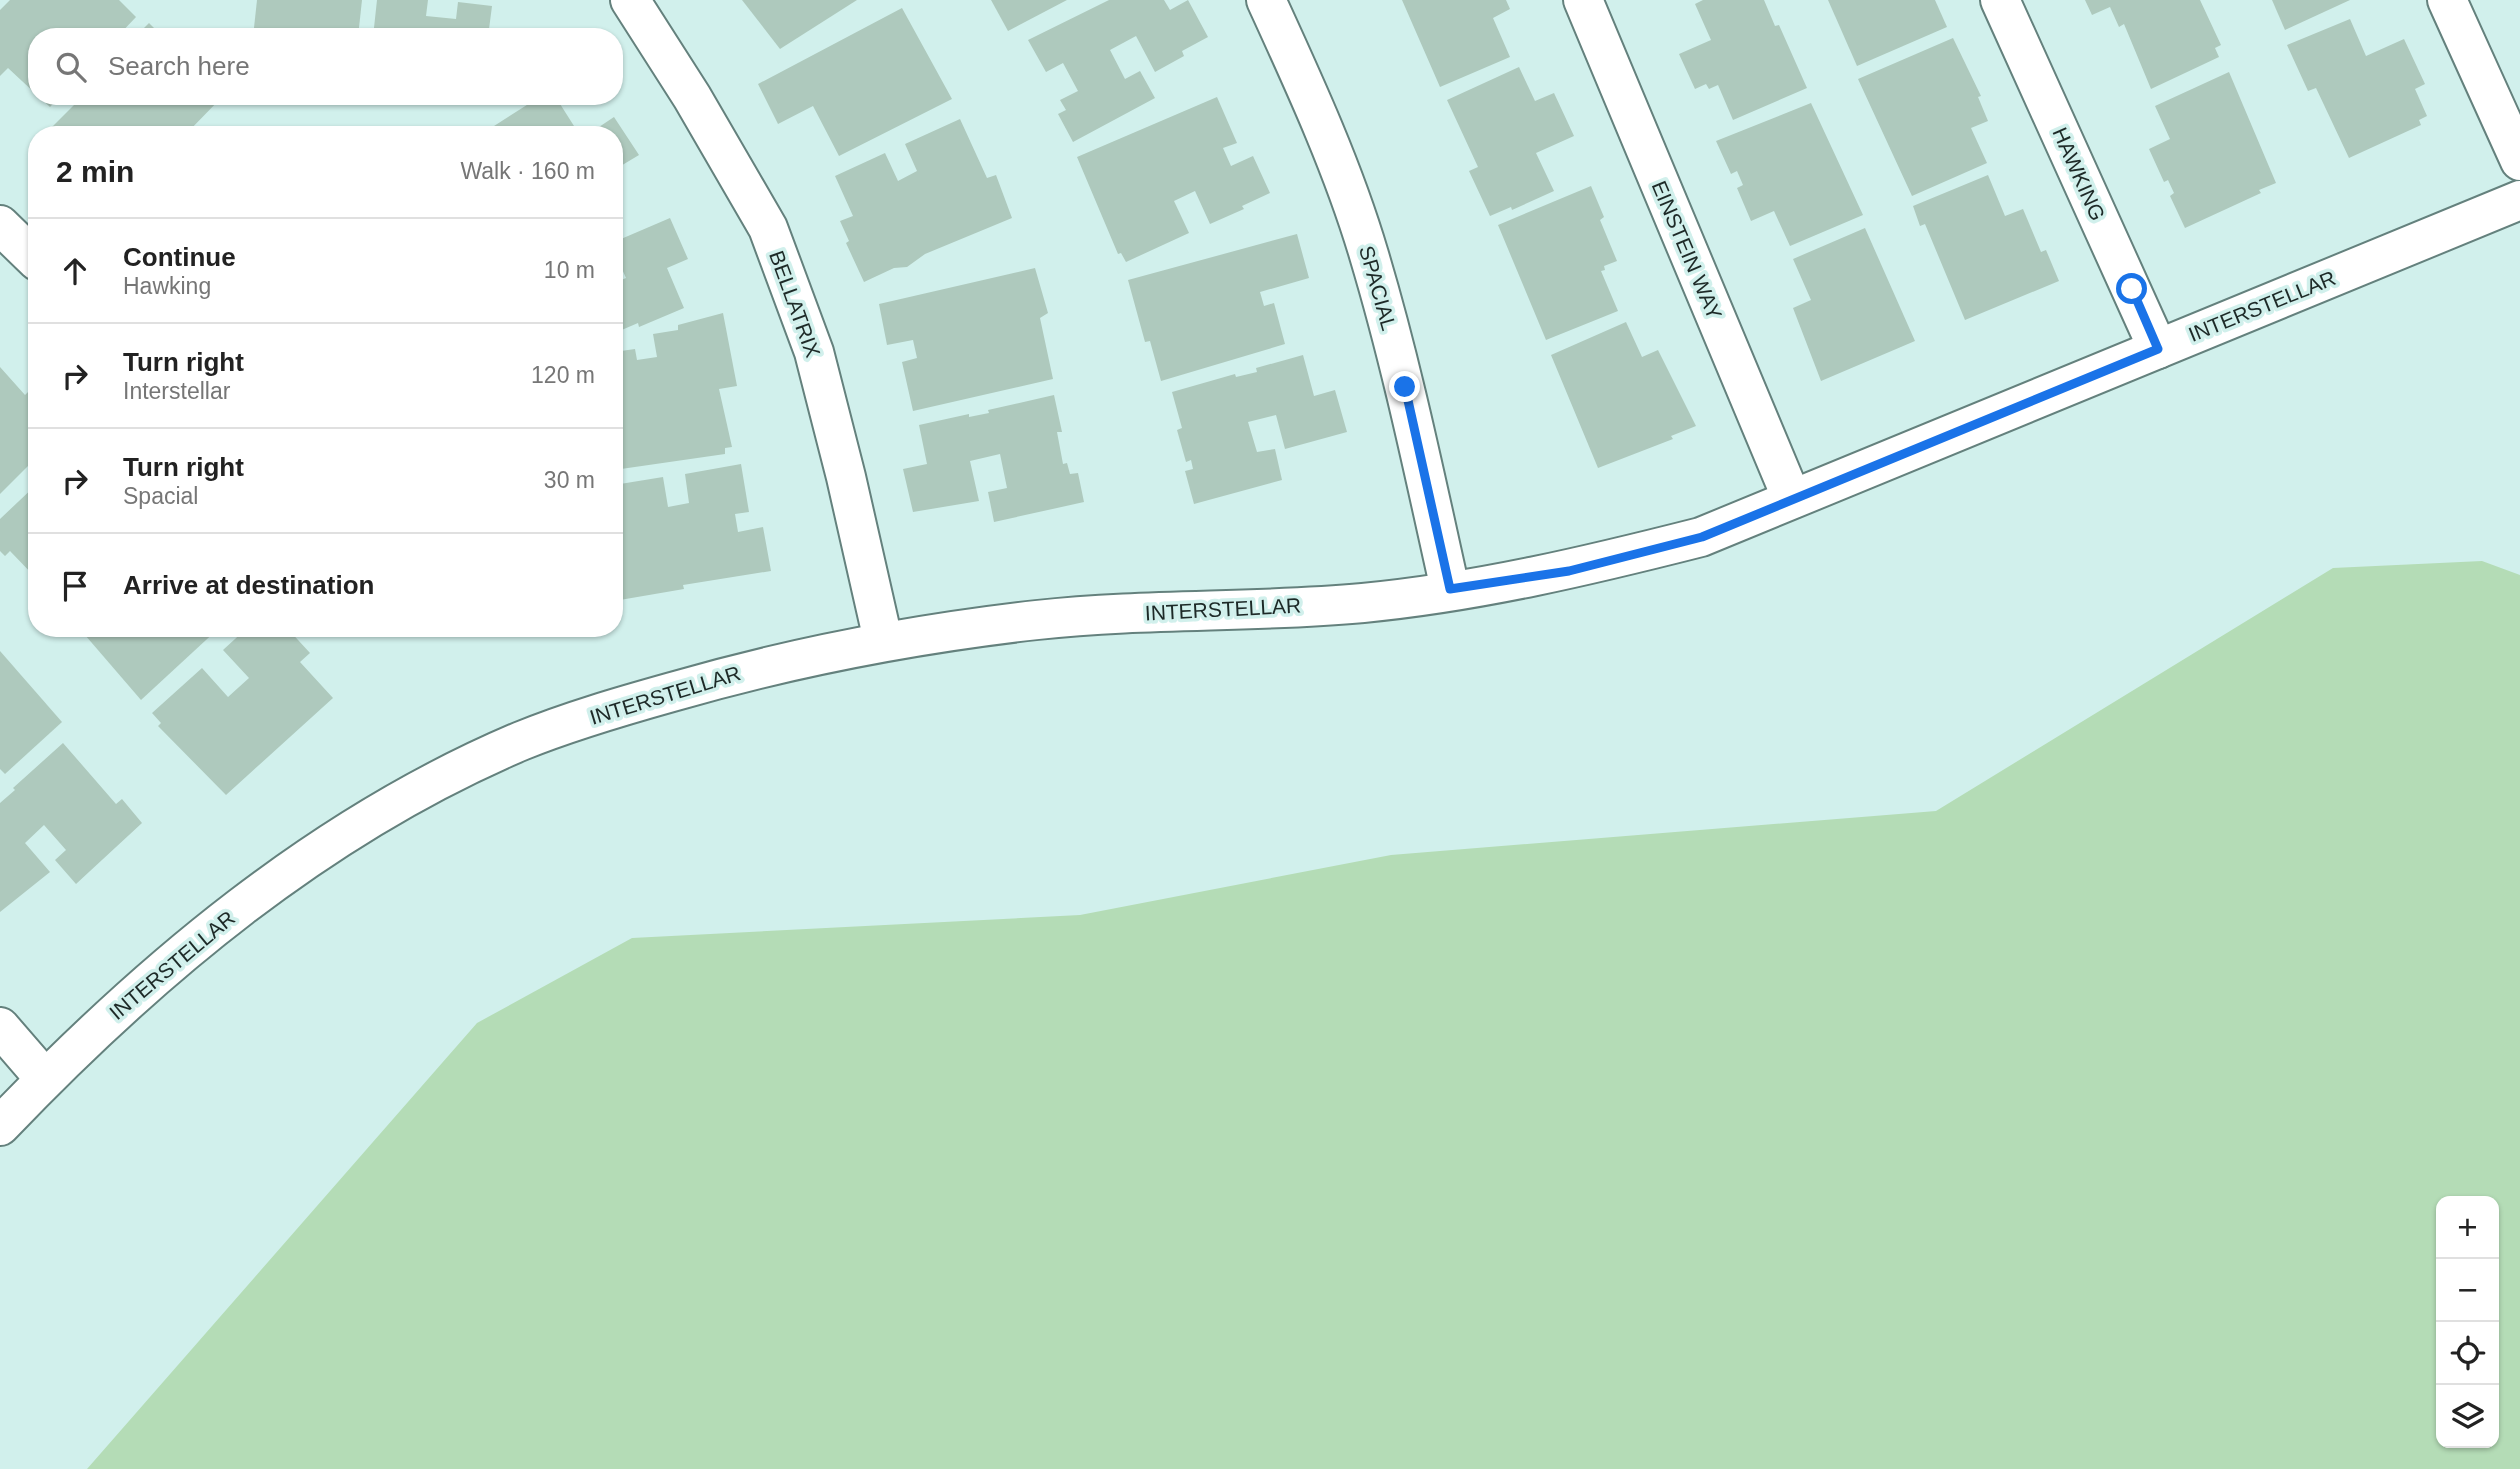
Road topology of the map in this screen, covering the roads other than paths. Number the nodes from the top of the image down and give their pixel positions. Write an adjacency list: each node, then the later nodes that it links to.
1 (630, 0): 13 (street, BELLATRIX)
2 (1266, 0): 12 (street, SPACIAL)
3 (1583, 0): 11 (street, EINSTEIN WAY)
4 (2000, 0): 10 (street, HAWKING)
5 (2447, 0): 6 (street)
6 (2520, 161)
7 (2520, 200): 10 (street, INTERSTELLAR)
8 (0, 225): 9 (street)
9 (28, 252)
10 (2158, 349): 11 (street, INTERSTELLAR)
11 (1791, 499): 12 (street, INTERSTELLAR)
12 (1450, 589): 13 (street, INTERSTELLAR)
13 (883, 640): 15 (street, INTERSTELLAR)
14 (0, 1027): 15 (street)
15 (46, 1079): 16 (street, INTERSTELLAR)
16 (0, 1126)

